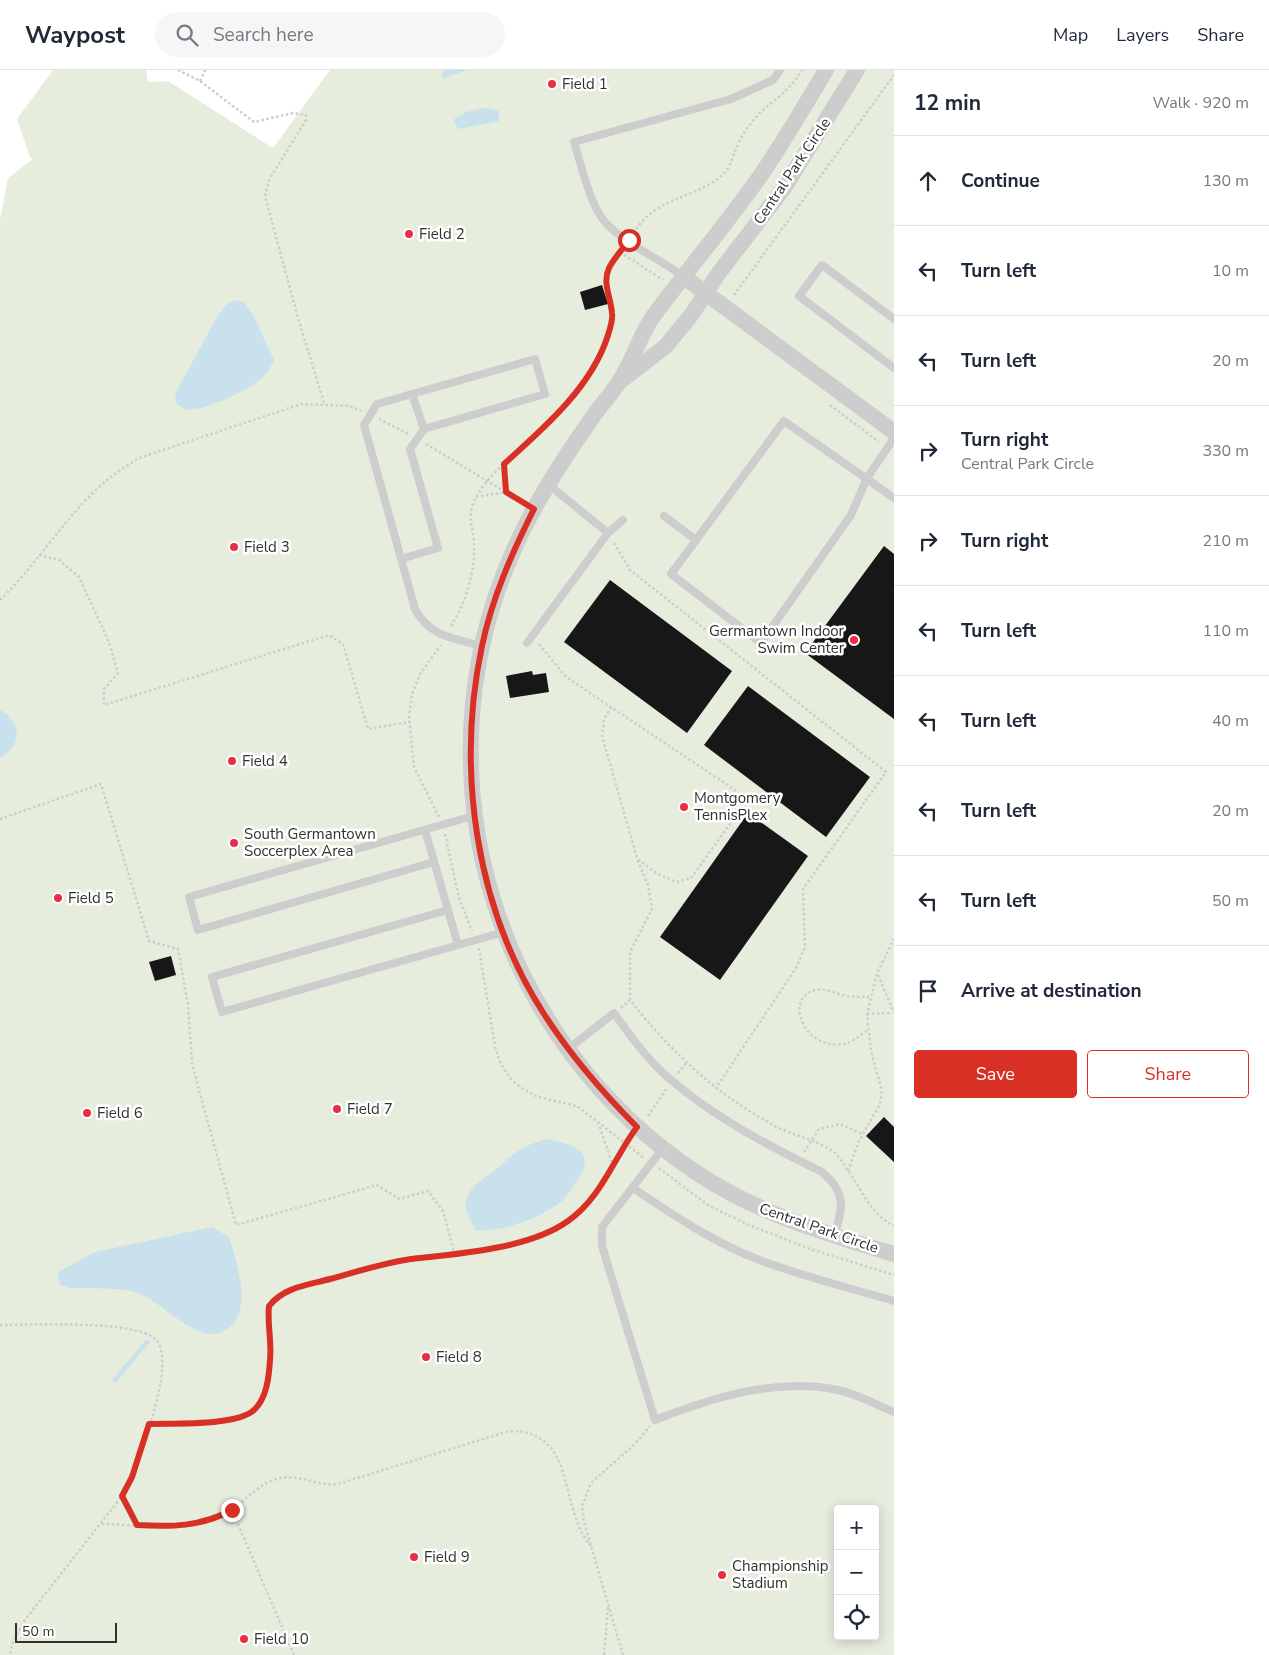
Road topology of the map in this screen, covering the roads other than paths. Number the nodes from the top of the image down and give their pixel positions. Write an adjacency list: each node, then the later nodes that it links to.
1 (780, 70): 4 (lane)
2 (826, 70): 4 (street, Central Park Circle)
3 (857, 70): 5 (street, Central Park Circle)
4 (684, 277): 5 (street); 8 (street, Central Park Circle)
5 (706, 293): 8 (street, Central Park Circle); 11 (street)
6 (894, 319): 7 (lane)
7 (894, 368)
8 (620, 382): 14 (street, Central Park Circle)
9 (412, 394): 10 (lane); 10 (lane); 20 (lane)
10 (424, 429): 20 (lane)
11 (894, 432)
12 (894, 438): 13 (lane)
13 (867, 478): 15 (lane); 19 (lane); 19 (lane)
14 (548, 484): 18 (lane); 22 (street, Central Park Circle)
15 (894, 498)
16 (664, 516): 19 (lane)
17 (623, 520): 18 (lane)
18 (608, 533): 21 (lane)
19 (696, 540)
20 (401, 559): 22 (lane)
21 (527, 643)
22 (482, 646): 23 (street, Central Park Circle)
23 (473, 816): 24 (lane); 27 (street, Central Park Circle)
24 (425, 830): 25 (lane); 25 (lane)
25 (434, 862): 26 (lane)
26 (448, 910): 28 (lane); 28 (lane)
27 (504, 932): 28 (lane); 29 (street, Central Park Circle)
28 (458, 945)
29 (568, 1050): 30 (street, Central Park Circle); 32 (lane)
30 (663, 1148): 31 (lane); 32 (street, Central Park Circle)
31 (633, 1188): 34 (lane); 35 (lane)
32 (834, 1236): 33 (street, Central Park Circle)
33 (894, 1254)
34 (894, 1301)
35 (894, 1412)

